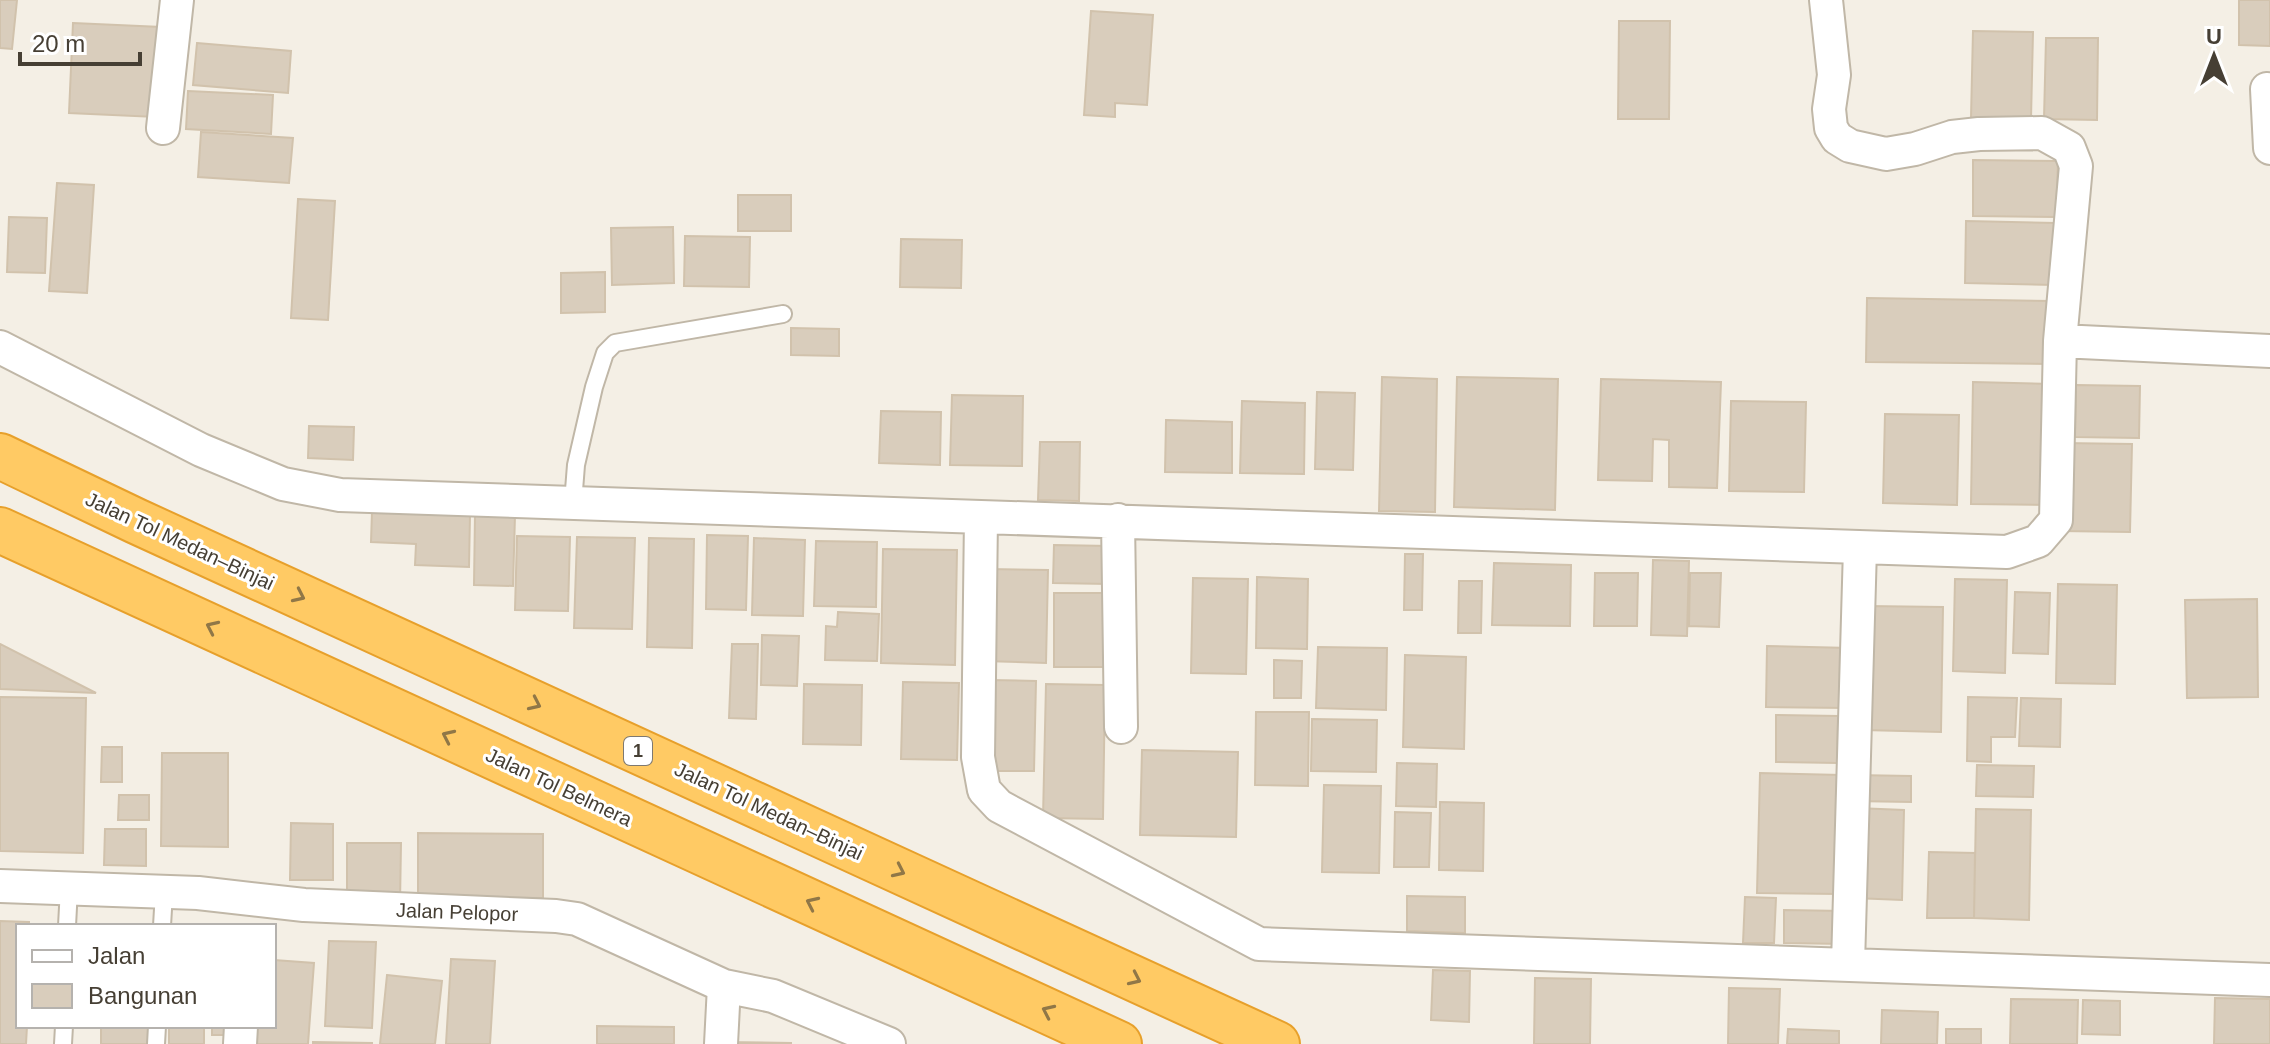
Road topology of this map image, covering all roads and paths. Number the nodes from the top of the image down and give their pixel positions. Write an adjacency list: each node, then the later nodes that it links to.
1 (177, 0): 4 (street)
2 (1826, 0): 7 (street)
3 (2267, 89): 5 (street)
4 (163, 128)
5 (2270, 148)
6 (783, 314): 11 (lane)
7 (2060, 341): 9 (street); 15 (street)
8 (0, 347): 11 (street)
9 (2270, 351)
10 (0, 456): 29 (highway, Jalan Tol Medan–Binjai / 1, one-way to 29)
11 (573, 503): 12 (street)
12 (981, 517): 13 (street); 23 (street)
13 (1118, 520): 15 (street); 16 (street)
14 (0, 530): 28 (highway, Jalan Tol Belmera, one-way to 14)
15 (1860, 548): 23 (street)
16 (1121, 727)
17 (0, 886): 18 (street, Jalan Pelopor)
18 (69, 888): 19 (street, Jalan Pelopor); 21 (lane)
19 (164, 892): 20 (street, Jalan Pelopor); 22 (lane)
20 (246, 912): 25 (street, Jalan Pelopor)
21 (67, 924)
22 (162, 924)
23 (1848, 964): 24 (street)
24 (2270, 980)
25 (724, 986): 26 (street); 27 (street, Jalan Pelopor)
26 (721, 1044)
27 (889, 1044)
28 (1119, 1044)
29 (1277, 1044)

